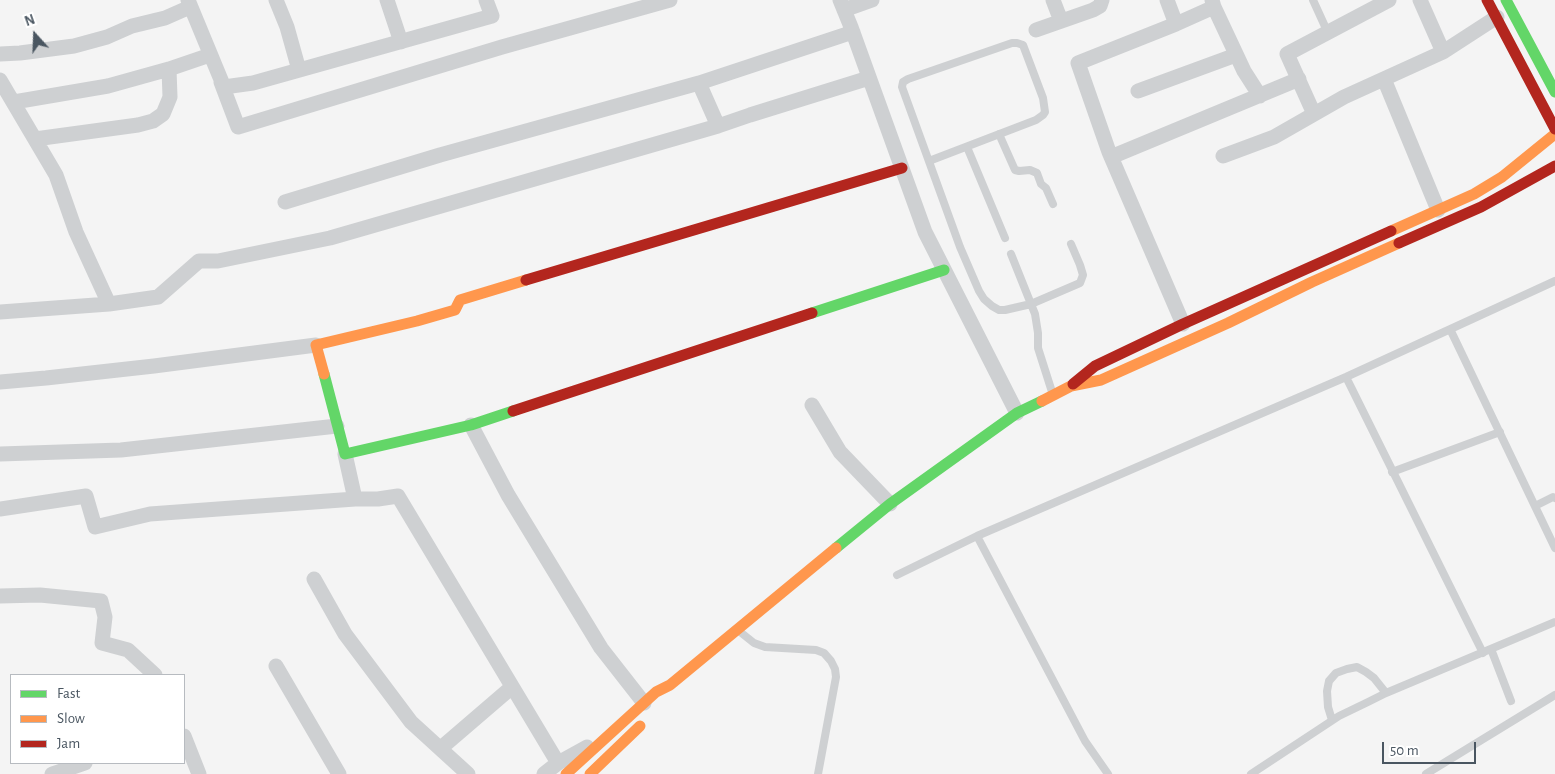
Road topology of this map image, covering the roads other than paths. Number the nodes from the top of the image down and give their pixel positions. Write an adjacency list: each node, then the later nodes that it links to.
1 (276, 0): 29 (street)
2 (387, 0): 23 (street)
3 (486, 0): 23 (street)
4 (670, 0): 34 (street)
5 (872, 0): 16 (street)
6 (1053, 0): 18 (street)
7 (1102, 0): 18 (street)
8 (1167, 0): 19 (street)
9 (1313, 0): 22 (lane)
10 (1389, 0): 22 (street)
11 (1420, 0): 24 (street)
12 (1487, 0): 17 (street)
13 (1506, 0): 36 (street)
14 (189, 4): 25 (street); 26 (street)
15 (1213, 4): 19 (street); 27 (street)
16 (842, 5): 21 (street)
17 (1497, 17): 24 (street); 42 (street)
18 (1061, 21): 20 (street)
19 (1176, 24): 47 (street)
20 (1036, 30)
21 (853, 32): 30 (street); 35 (street)
22 (1328, 33): 33 (street)
23 (401, 42): 29 (street)
24 (1443, 52): 31 (street)
25 (0, 54)
26 (210, 55): 28 (street); 34 (street)
27 (1236, 55): 37 (street); 38 (street)
28 (169, 69): 39 (street); 45 (street)
29 (299, 70): 34 (street)
30 (869, 78): 41 (street); 51 (street)
31 (1384, 78): 40 (street); 54 (street)
32 (0, 80): 39 (street)
33 (1299, 80): 38 (street); 40 (street)
34 (221, 82)
35 (699, 83): 41 (street); 52 (street)
36 (1554, 89)
37 (1138, 91)
38 (1260, 96): 47 (street)
39 (8, 97): 45 (street)
40 (1314, 114): 48 (street)
41 (718, 126): 60 (street)
42 (1555, 128)
43 (999, 134): 46 (lane); 49 (lane); 53 (lane)
44 (1555, 134): 54 (street)
45 (35, 139): 60 (street)
46 (967, 146): 49 (lane); 55 (lane)
47 (1111, 156): 63 (street)
48 (1223, 156)
49 (930, 161): 61 (lane)
50 (1555, 166): 68 (street)
51 (902, 168): 58 (street); 65 (street)
52 (285, 202)
53 (1053, 204)
54 (1438, 210): 63 (street)
55 (1005, 238)
56 (1071, 244): 61 (lane)
57 (1011, 254): 61 (lane)
58 (944, 270): 71 (street); 72 (street)
59 (1555, 281): 64 (lane)
60 (109, 304): 62 (street)
61 (1031, 304): 69 (lane)
62 (0, 312)
63 (1183, 324): 68 (street)
64 (1450, 329): 66 (lane); 74 (lane)
65 (316, 345): 67 (street); 73 (street)
66 (1346, 376): 77 (lane); 83 (lane)
67 (0, 382)
68 (1071, 386): 69 (street)
69 (1053, 395): 71 (street)
70 (812, 405): 80 (street)
71 (1017, 412): 80 (street)
72 (471, 425): 76 (street); 100 (street)
73 (337, 426): 75 (street); 76 (street)
74 (1500, 432): 77 (lane); 81 (lane)
75 (0, 454)
76 (345, 454): 79 (street)
77 (1392, 472): 91 (lane)
78 (1555, 498): 81 (lane)
79 (355, 500): 82 (street); 95 (street)
80 (890, 504): 89 (street)
81 (1535, 506): 84 (lane)
82 (0, 509)
83 (977, 536): 85 (lane); 115 (lane)
84 (1555, 548)
85 (897, 575)
86 (314, 579): 105 (street)
87 (0, 596): 93 (street)
88 (1555, 622): 90 (lane)
89 (737, 630): 94 (street); 114 (lane)
90 (1491, 649): 91 (lane); 99 (lane)
91 (1482, 653): 96 (lane)
92 (276, 666): 110 (street)
93 (154, 674)
94 (670, 685): 98 (street); 100 (street)
95 (512, 687): 105 (street); 107 (street)
96 (1386, 693): 102 (lane); 102 (lane)
97 (1555, 695): 117 (lane)
98 (666, 700)
99 (1511, 701)
100 (644, 703): 103 (street)
101 (645, 720): 113 (street)
102 (1332, 720): 116 (lane)
103 (610, 734): 107 (street)
104 (185, 739): 109 (street)
105 (440, 748): 111 (street)
106 (81, 764): 108 (street)
107 (562, 769): 112 (street)
108 (52, 774)
109 (199, 774)
110 (339, 774)
111 (468, 774)
112 (544, 774)
113 (590, 774)
114 (818, 774)
115 (1108, 774)
116 (1251, 774)
117 (1426, 774)

